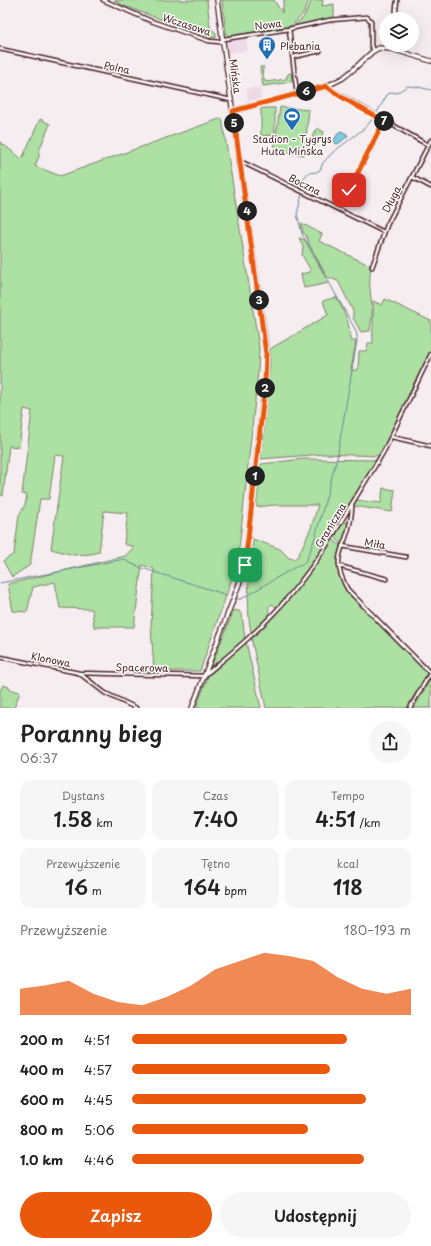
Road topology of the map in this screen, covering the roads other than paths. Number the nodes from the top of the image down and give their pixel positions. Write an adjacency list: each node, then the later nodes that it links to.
1 (103, 0): 6 (street, Wczasowa)
2 (217, 0): 6 (main road, Mińska)
3 (397, 0): 4 (street)
4 (396, 12)
5 (289, 29): 6 (street, Nowa); 9 (street); 12 (street, Nowa)
6 (222, 40): 16 (main road, Mińska)
7 (0, 49): 16 (street, Polna)
8 (379, 49): 9 (main road)
9 (374, 50): 14 (main road)
10 (320, 52): 12 (street)
11 (406, 52): 13 (main road)
12 (293, 57): 15 (street, Nowa)
13 (431, 61)
14 (327, 86): 15 (main road); 18 (street)
15 (297, 94): 17 (main road)
16 (231, 100): 17 (main road, Mińska)
17 (233, 111): 21 (main road, Mińska)
18 (384, 121): 20 (street); 24 (street)
19 (431, 140): 20 (street, Długa)
20 (428, 145): 22 (street, Długa)
21 (240, 164): 25 (street, Boczna); 38 (main road, Mińska)
22 (412, 177): 23 (street); 25 (street, Długa)
23 (431, 187)
24 (349, 190)
25 (384, 232): 26 (street, Długa)
26 (372, 267)
27 (431, 354): 28 (street, Graniczna)
28 (392, 437): 29 (street); 30 (street, Graniczna)
29 (431, 446)
30 (352, 503): 31 (street); 38 (street, Graniczna)
31 (342, 546): 32 (street, Miła); 33 (street)
32 (406, 557)
33 (339, 566): 34 (street); 37 (street)
34 (387, 579)
35 (0, 657): 36 (street, Klonowa)
36 (80, 673): 38 (street, Spacerowa); 39 (street, Klonowa)
37 (431, 673): 41 (street)
38 (204, 676): 40 (main road, Mińska)
39 (136, 708)
40 (192, 708)
41 (410, 708)

